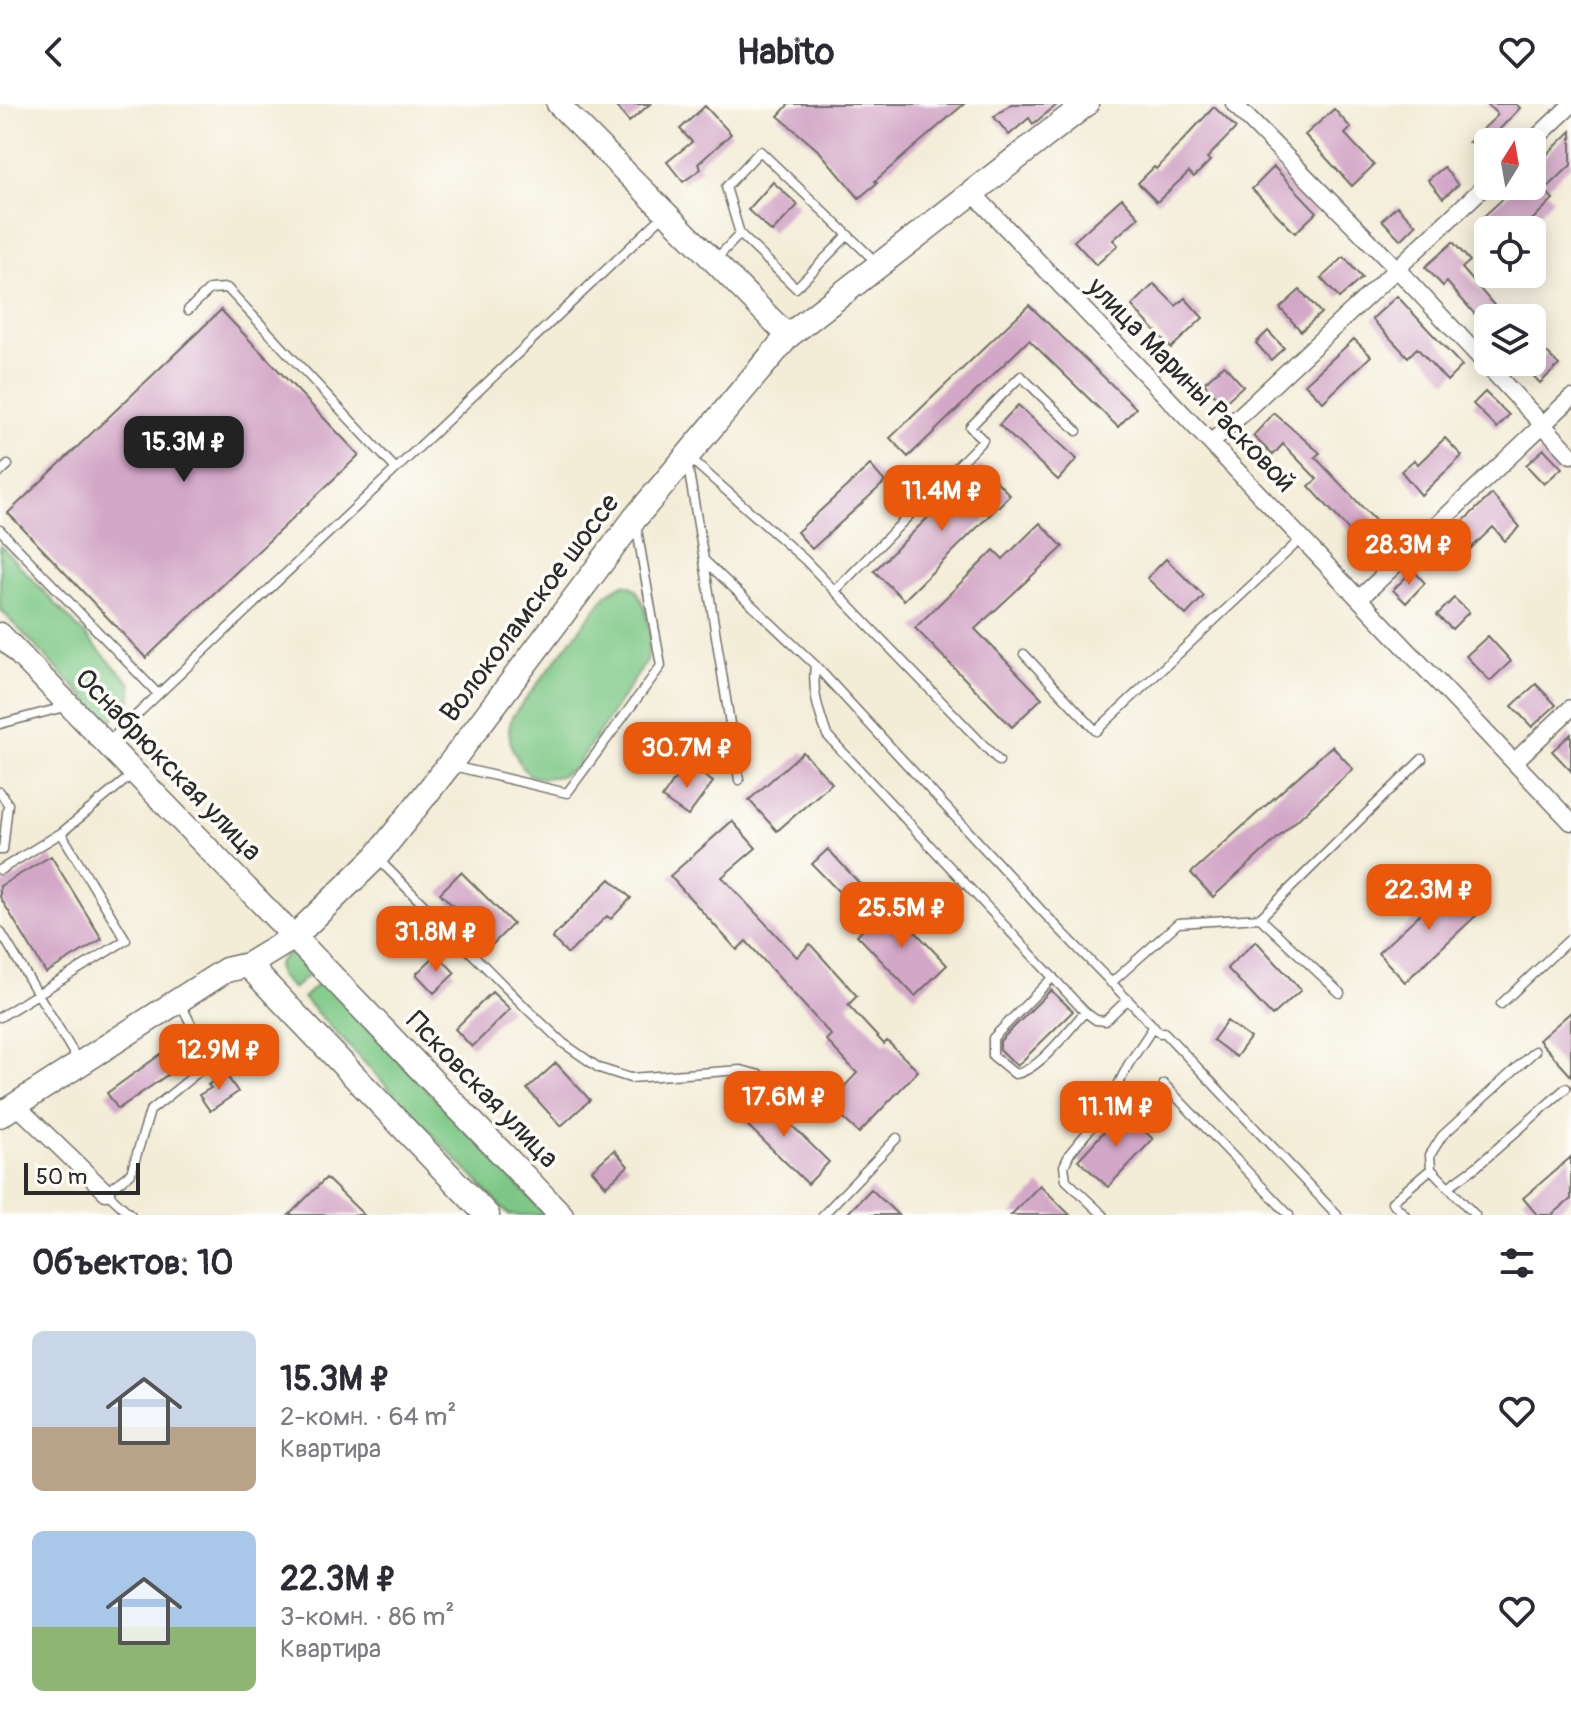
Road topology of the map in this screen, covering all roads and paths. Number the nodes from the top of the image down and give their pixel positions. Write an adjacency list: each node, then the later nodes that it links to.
1 (558, 104): 8 (street)
2 (1086, 104): 6 (main road, Волоколамское шоссе)
3 (1234, 104): 13 (street)
4 (1571, 105): 5 (street)
5 (1546, 129)
6 (972, 192): 12 (main road, Волоколамское шоссе); 19 (street, улица Марины Расковой)
7 (1474, 196): 13 (street)
8 (666, 213): 11 (street); 23 (lane)
9 (740, 234): 10 (lane); 10 (lane); 11 (lane)
10 (848, 235): 12 (lane)
11 (714, 261): 15 (street)
12 (878, 264): 15 (main road, Волоколамское шоссе)
13 (1397, 269): 17 (street); 19 (street)
14 (188, 310): 23 (lane)
15 (788, 336): 20 (main road, Волоколамское шоссе)
16 (1571, 398): 17 (street)
17 (1543, 425): 21 (street); 30 (street)
18 (1077, 431): 29 (lane)
19 (1211, 443): 27 (street, улица Марины Расковой)
20 (686, 455): 25 (main road, Волоколамское шоссе); 28 (lane); 29 (lane)
21 (1571, 455)
22 (8, 465): 24 (lane)
23 (396, 469): 34 (lane)
24 (0, 472)
25 (635, 518): 42 (main road, Волоколамское шоссе); 42 (lane)
26 (0, 530): 34 (lane)
27 (1302, 538): 30 (street, улица Марины Расковой); 32 (lane)
28 (704, 560): 33 (lane); 44 (lane)
29 (835, 591): 40 (lane)
30 (1359, 599): 41 (street, улица Марины Расковой)
31 (0, 634): 35 (street, Оснабрюкская улица)
32 (1024, 654)
33 (815, 665): 56 (lane); 57 (lane)
34 (158, 694): 38 (lane)
35 (68, 706): 37 (lane); 38 (street, Оснабрюкская улица)
36 (1571, 708): 41 (street)
37 (0, 724)
38 (105, 745): 43 (street, Оснабрюкская улица)
39 (1422, 759): 51 (lane)
40 (999, 761)
41 (1514, 762): 46 (street, улица Марины Расковой)
42 (449, 765): 49 (main road, Волоколамское шоссе)
43 (133, 773): 47 (lane); 53 (street, Оснабрюкская улица)
44 (739, 780)
45 (0, 792): 48 (lane)
46 (1571, 822)
47 (61, 833): 50 (lane); 59 (lane)
48 (0, 850)
49 (376, 857): 53 (main road, Волоколамское шоссе); 71 (lane)
50 (0, 870)
51 (1260, 918): 57 (lane); 58 (lane)
52 (0, 931): 59 (lane)
53 (294, 937): 55 (main road, Волоколамское шоссе); 78 (main road, Псковская улица)
54 (1571, 938): 62 (lane)
55 (248, 965): 61 (main road, Волоколамское шоссе); 77 (main road)
56 (1053, 977): 63 (lane); 63 (lane)
57 (1111, 983): 60 (lane)
58 (1340, 993)
59 (38, 994): 64 (lane); 67 (lane)
60 (1128, 999): 63 (lane); 65 (lane)
61 (179, 1000): 67 (main road, Волоколамское шоссе); 75 (lane)
62 (1501, 1004)
63 (1085, 1012)
64 (0, 1017)
65 (1154, 1026): 80 (lane); 82 (lane)
66 (1535, 1051): 73 (lane)
67 (79, 1063): 70 (main road, Волоколамское шоссе)
68 (1164, 1084): 81 (lane)
69 (1566, 1088): 74 (lane)
70 (8, 1110): 75 (street)
71 (808, 1114)
72 (897, 1138): 79 (lane)
73 (1431, 1169): 74 (lane); 83 (lane)
74 (1448, 1187): 84 (lane)
75 (106, 1192): 76 (lane)
76 (131, 1215)
77 (487, 1215)
78 (561, 1215)
79 (823, 1215)
80 (1103, 1215)
81 (1289, 1215)
82 (1337, 1215)
83 (1405, 1215)
84 (1475, 1215)

